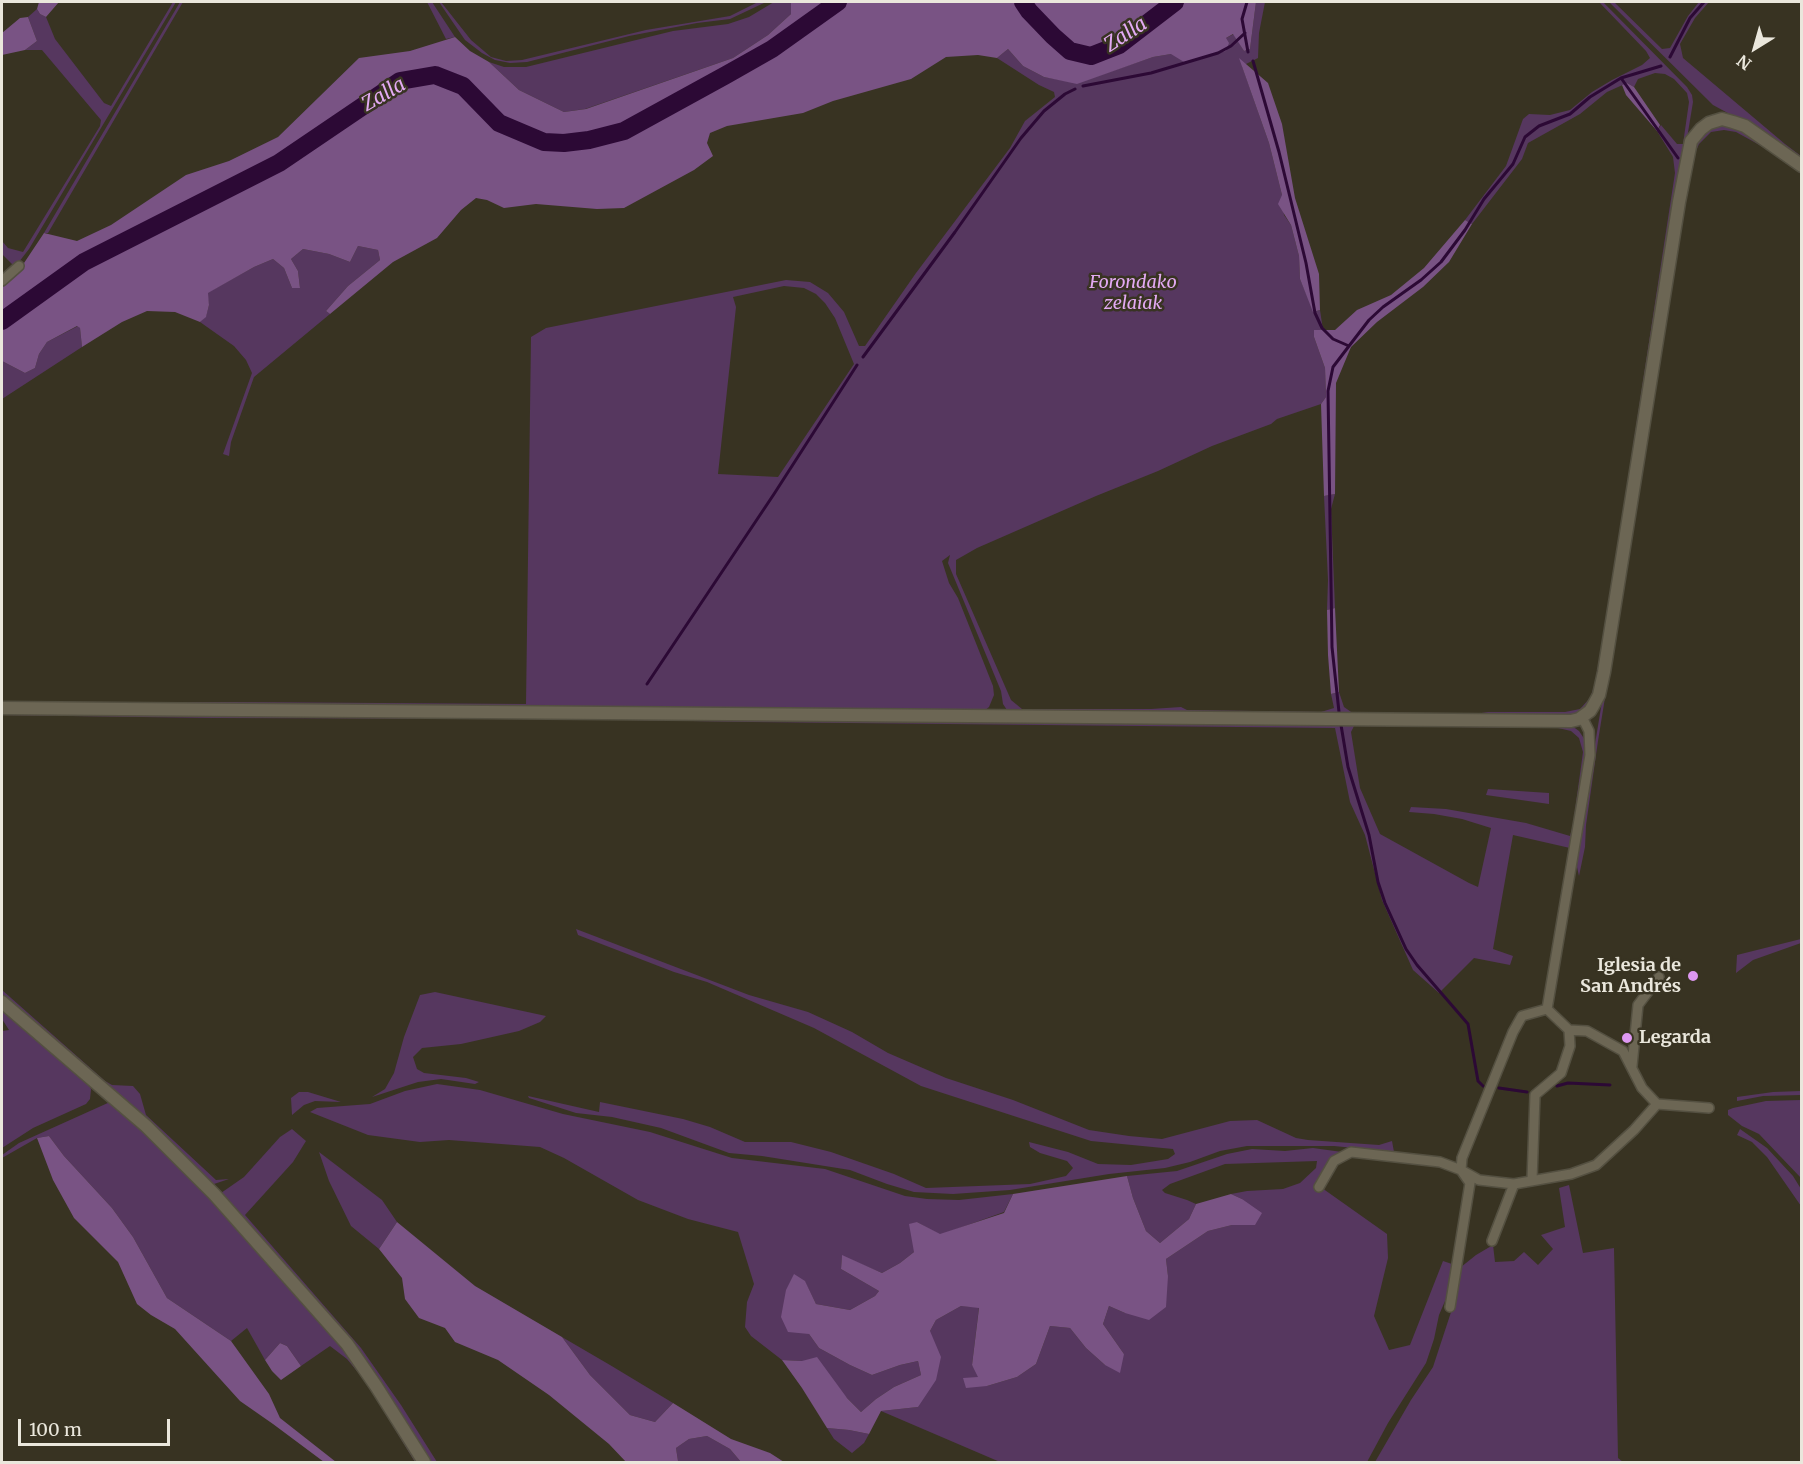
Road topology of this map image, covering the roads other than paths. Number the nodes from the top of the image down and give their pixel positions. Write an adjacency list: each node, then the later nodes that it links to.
1 (1802, 166): 5 (street)
2 (19, 266): 3 (street)
3 (2, 281)
4 (2, 708): 5 (street)
5 (1582, 717): 8 (street)
6 (1659, 977): 10 (street)
7 (2, 1002): 19 (street)
8 (1547, 1009): 9 (street); 13 (street)
9 (1569, 1030): 10 (street); 14 (street)
10 (1632, 1066): 11 (street)
11 (1657, 1104): 12 (street); 14 (street)
12 (1709, 1108)
13 (1461, 1170): 15 (street); 16 (street); 18 (street)
14 (1532, 1180): 15 (street)
15 (1514, 1184): 17 (street)
16 (1319, 1187)
17 (1492, 1241)
18 (1450, 1307)
19 (424, 1462)

